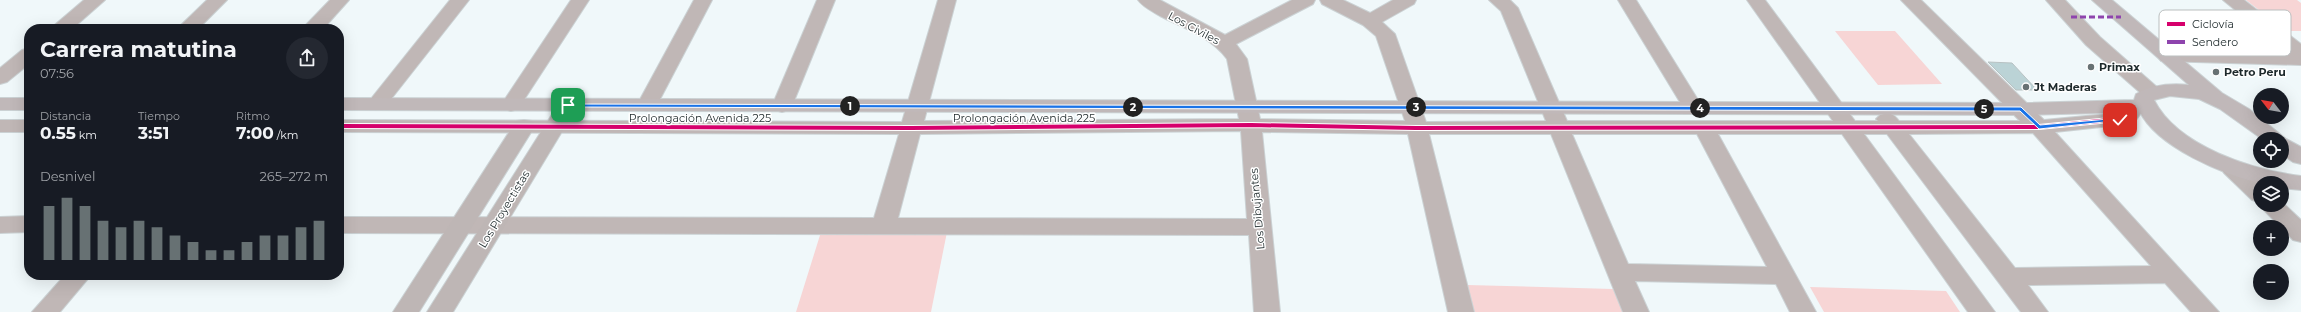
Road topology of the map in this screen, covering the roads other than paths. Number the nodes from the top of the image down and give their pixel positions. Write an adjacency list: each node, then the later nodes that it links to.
1 (96, 0): 22 (street)
2 (218, 0): 23 (street)
3 (340, 0): 24 (street)
4 (460, 0): 38 (street)
5 (580, 0): 39 (street)
6 (703, 0): 41 (street)
7 (826, 0): 42 (street)
8 (947, 0): 43 (street)
9 (1147, 0): 25 (street, Los Civiles)
10 (1306, 0): 25 (street)
11 (1328, 0): 21 (street)
12 (1407, 0): 21 (street)
13 (1498, 0): 48 (street)
14 (1627, 0): 50 (street)
15 (1756, 0): 44 (street)
16 (1910, 0): 46 (street)
17 (2055, 0): 33 (street)
18 (2101, 0): 27 (main road)
19 (2232, 0): 20 (street)
20 (2245, 10)
21 (1370, 21): 49 (street)
22 (66, 24)
23 (192, 24)
24 (317, 24)
25 (1224, 44): 47 (street, Los Civiles)
26 (2291, 45): 28 (street)
27 (2159, 49)
28 (2301, 53)
29 (2168, 57): 31 (street); 33 (main road); 34 (main road)
30 (24, 58): 32 (street)
31 (2301, 58)
32 (0, 78)
33 (2147, 99): 34 (main road); 46 (main road, Prolongación Avenida 225); 58 (street, Prolongación Avenida 225); 63 (main road)
34 (2218, 99): 60 (main road)
35 (0, 104): 36 (main road)
36 (24, 104)
37 (344, 104): 38 (main road, Prolongación Avenida 225)
38 (377, 104): 39 (main road, Prolongación Avenida 225)
39 (511, 105): 40 (main road, Prolongación Avenida 225)
40 (568, 105): 41 (main road, Prolongación Avenida 225); 55 (street, Los Proyectistas)
41 (647, 105): 42 (main road, Prolongación Avenida 225)
42 (782, 106): 43 (main road, Prolongación Avenida 225)
43 (917, 106): 47 (main road, Prolongación Avenida 225); 59 (street)
44 (1836, 108): 45 (main road, Prolongación Avenida 225); 50 (main road, Prolongación Avenida 225); 56 (street)
45 (1879, 109): 46 (main road, Prolongación Avenida 225); 57 (street)
46 (2021, 109): 58 (street)
47 (1249, 116): 49 (street, Prolongación Avenida 225); 59 (street, Prolongación Avenida 225); 72 (street, Los Dibujantes)
48 (1554, 117): 49 (street, Prolongación Avenida 225); 50 (street, Prolongación Avenida 225); 75 (street)
49 (1414, 118): 84 (street)
50 (1698, 118): 56 (street, Prolongación Avenida 225); 77 (street)
51 (0, 126): 52 (street)
52 (24, 126)
53 (344, 126): 54 (street, Prolongación Avenida 225)
54 (524, 126): 55 (street, Prolongación Avenida 225); 69 (street)
55 (554, 126): 59 (street, Prolongación Avenida 225); 70 (street, Los Proyectistas)
56 (1849, 126): 57 (street, Prolongación Avenida 225); 87 (street)
57 (1893, 127): 58 (street, Prolongación Avenida 225); 78 (street)
58 (2039, 127): 76 (street)
59 (911, 128): 71 (street)
60 (2266, 132)
61 (2289, 149): 62 (main road)
62 (2301, 157)
63 (2232, 168): 64 (main road); 65 (street)
64 (2301, 183)
65 (2253, 188)
66 (2278, 212): 73 (street)
67 (16, 224): 74 (street)
68 (344, 225): 69 (street)
69 (461, 225): 70 (street); 81 (street)
70 (496, 225): 71 (street); 82 (street, Los Proyectistas)
71 (884, 226): 72 (street)
72 (1259, 227): 83 (street, Los Dibujantes)
73 (2301, 234)
74 (0, 242)
75 (1619, 272): 77 (street); 85 (street)
76 (2172, 274): 78 (street); 89 (street)
77 (1783, 276): 86 (street)
78 (2008, 277): 88 (street)
79 (74, 280): 80 (street)
80 (45, 312)
81 (406, 312)
82 (440, 312)
83 (1267, 312)
84 (1461, 312)
85 (1636, 312)
86 (1803, 312)
87 (1982, 312)
88 (2035, 312)
89 (2206, 312)

